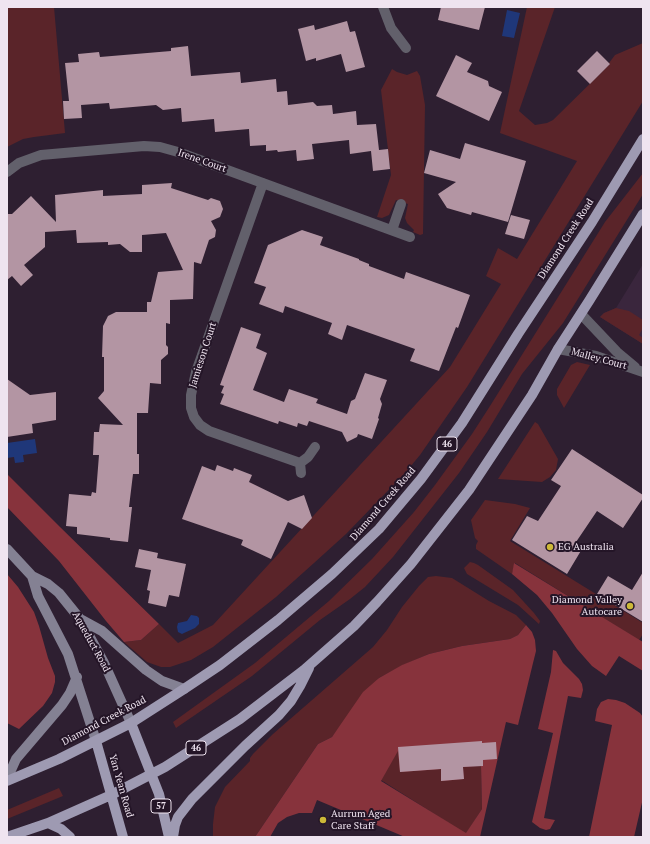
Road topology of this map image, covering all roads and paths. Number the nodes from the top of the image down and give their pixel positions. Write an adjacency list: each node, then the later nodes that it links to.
1 (383, 7): 2 (street)
2 (406, 48)
3 (643, 139): 19 (main road, Diamond Creek Road / 46)
4 (7, 172): 5 (street, Irene Court)
5 (262, 183): 8 (street, Irene Court); 13 (street, Jamieson Court)
6 (401, 204): 8 (street)
7 (643, 214): 10 (main road, 46)
8 (392, 230): 9 (street, Irene Court)
9 (410, 237)
10 (581, 314): 11 (main road, 46); 12 (street, Malley Court)
11 (558, 349): 12 (street, Malley Court); 17 (main road, 46)
12 (641, 371)
13 (315, 447)
14 (7, 549): 15 (main road, Aqueduct Road)
15 (32, 576): 16 (main road, Aqueduct Road); 18 (main road, Aqueduct Road)
16 (80, 619): 19 (main road); 20 (main road, Aqueduct Road)
17 (310, 664): 22 (main road, 46); 30 (main road)
18 (76, 678): 21 (main road, Aqueduct Road); 23 (main road)
19 (184, 689): 20 (main road, Diamond Creek Road / 46)
20 (131, 723): 21 (main road, Diamond Creek Road / 46); 22 (main road, 57)
21 (96, 741): 23 (main road, Diamond Creek Road / 46); 24 (main road, Yan Yean Road)
22 (152, 775): 24 (main road, 46); 29 (main road, 57)
23 (7, 780)
24 (111, 795): 25 (main road, 46); 28 (main road, Yan Yean Road)
25 (48, 823): 26 (main road, 46); 27 (main road)
26 (7, 837)
27 (70, 837)
28 (123, 837)
29 (169, 837)
30 (173, 837)

